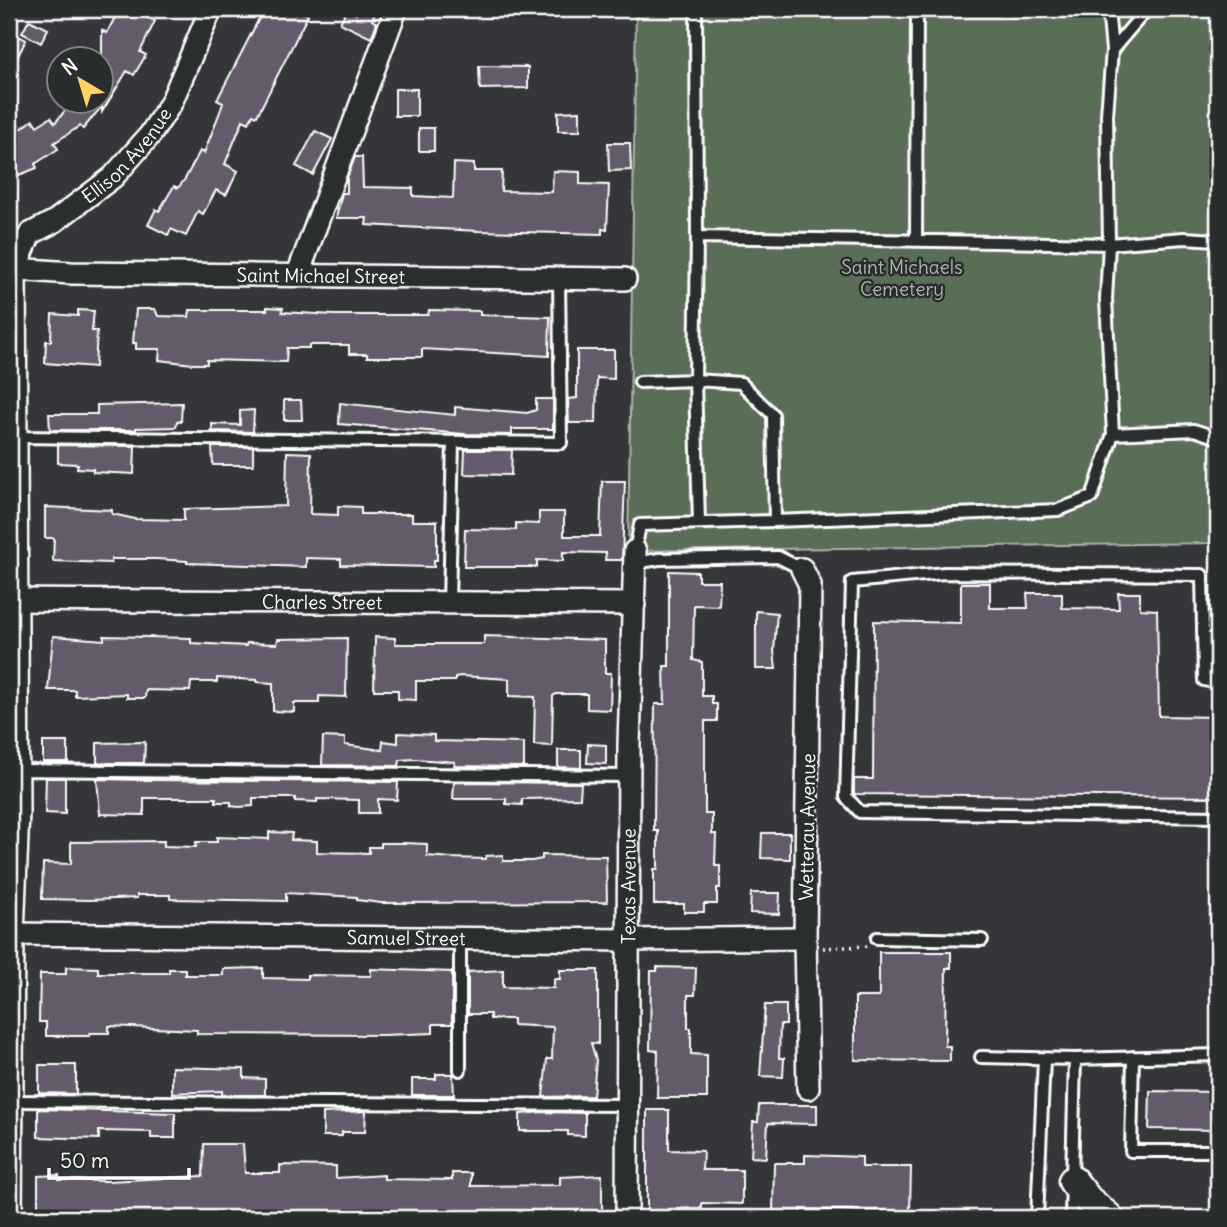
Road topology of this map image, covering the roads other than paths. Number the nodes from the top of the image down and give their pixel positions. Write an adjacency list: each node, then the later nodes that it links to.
1 (211, 9): 12 (street, Ellison Avenue)
2 (396, 9): 13 (street)
3 (696, 9): 8 (lane)
4 (917, 9): 10 (lane)
5 (1108, 9): 7 (lane)
6 (1147, 9): 7 (lane)
7 (1112, 50): 11 (lane)
8 (698, 237): 10 (lane); 16 (lane)
9 (1218, 240): 11 (lane)
10 (916, 241): 11 (lane)
11 (1109, 244): 18 (lane)
12 (12, 269): 13 (street, Saint Michael Street); 19 (street)
13 (298, 274): 14 (street, Saint Michael Street)
14 (559, 277): 15 (street, Saint Michael Street); 21 (lane)
15 (625, 279)
16 (695, 380): 17 (lane); 22 (lane); 23 (lane)
17 (640, 382)
18 (1112, 435): 20 (lane); 22 (lane)
19 (12, 437): 21 (lane); 26 (street)
20 (1218, 438)
21 (453, 442): 27 (lane)
22 (775, 521): 23 (lane)
23 (699, 523): 24 (lane)
24 (635, 557): 25 (lane); 28 (street, Texas Avenue)
25 (802, 569): 38 (street, Wetterau Avenue)
26 (12, 600): 27 (street, Charles Street); 30 (street)
27 (450, 603): 28 (street, Charles Street)
28 (634, 604): 31 (street, Texas Avenue)
29 (1218, 683): 32 (lane)
30 (13, 770): 31 (lane); 33 (street)
31 (629, 776): 36 (street, Texas Avenue)
32 (1218, 817)
33 (11, 934): 34 (street, Samuel Street); 46 (street)
34 (460, 938): 36 (street, Samuel Street); 44 (lane)
35 (877, 939): 37 (lane)
36 (629, 940): 38 (street, Samuel Street); 47 (street, Texas Avenue)
37 (982, 940)
38 (805, 943): 45 (street, Wetterau Avenue)
39 (1218, 1055): 41 (lane)
40 (981, 1057): 42 (lane)
41 (1133, 1057): 43 (lane); 48 (lane)
42 (1044, 1059): 43 (lane); 52 (lane)
43 (1075, 1059): 49 (lane)
44 (460, 1070)
45 (808, 1088)
46 (10, 1101): 47 (lane); 50 (street)
47 (628, 1105): 51 (street, Texas Avenue)
48 (1218, 1151)
49 (1073, 1181): 53 (lane); 54 (main road)
50 (11, 1218)
51 (627, 1218)
52 (1037, 1218)
53 (1071, 1218)
54 (1109, 1218)

